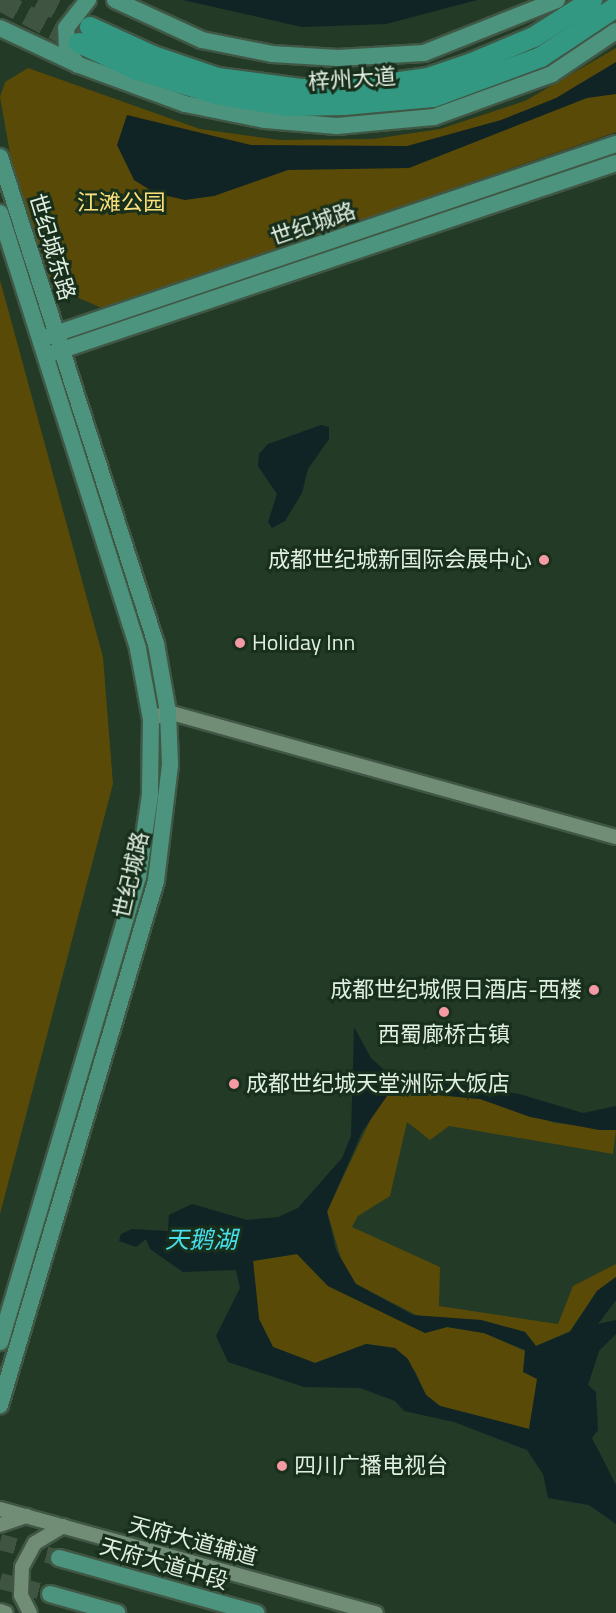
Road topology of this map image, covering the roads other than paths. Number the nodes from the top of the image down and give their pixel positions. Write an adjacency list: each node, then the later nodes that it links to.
1 (88, 0): 8 (main road)
2 (115, 0): 3 (main road)
3 (557, 0)
4 (592, 0): 5 (highway, 梓州大道)
5 (616, 8)
6 (0, 28): 8 (main road)
7 (616, 31): 8 (main road)
8 (79, 65)
9 (616, 144): 13 (main road, 世纪城路)
10 (0, 156): 13 (main road, 世纪城东路)
11 (616, 163): 14 (main road, 世纪城路)
12 (0, 213): 13 (main road, 世纪城东路)
13 (48, 336): 14 (main road, 世纪城东路)
14 (53, 353): 15 (main road, 世纪城路); 16 (main road, 世纪城路)
15 (168, 712): 16 (street); 17 (street); 19 (main road, 世纪城路)
16 (151, 719): 18 (main road, 世纪城路)
17 (616, 837)
18 (0, 1342)
19 (0, 1405)
20 (0, 1509): 21 (street, 天府大道辅道)
21 (26, 1516): 22 (street); 23 (street, 天府大道辅道)
22 (0, 1525)
23 (63, 1526): 28 (street); 31 (street, 天府大道辅道)
24 (59, 1558): 30 (main road, 天府大道中段)
25 (50, 1594): 29 (main road)
26 (0, 1611): 27 (street)
27 (6, 1613)
28 (30, 1613)
29 (117, 1613)
30 (256, 1613)
31 (376, 1613)

